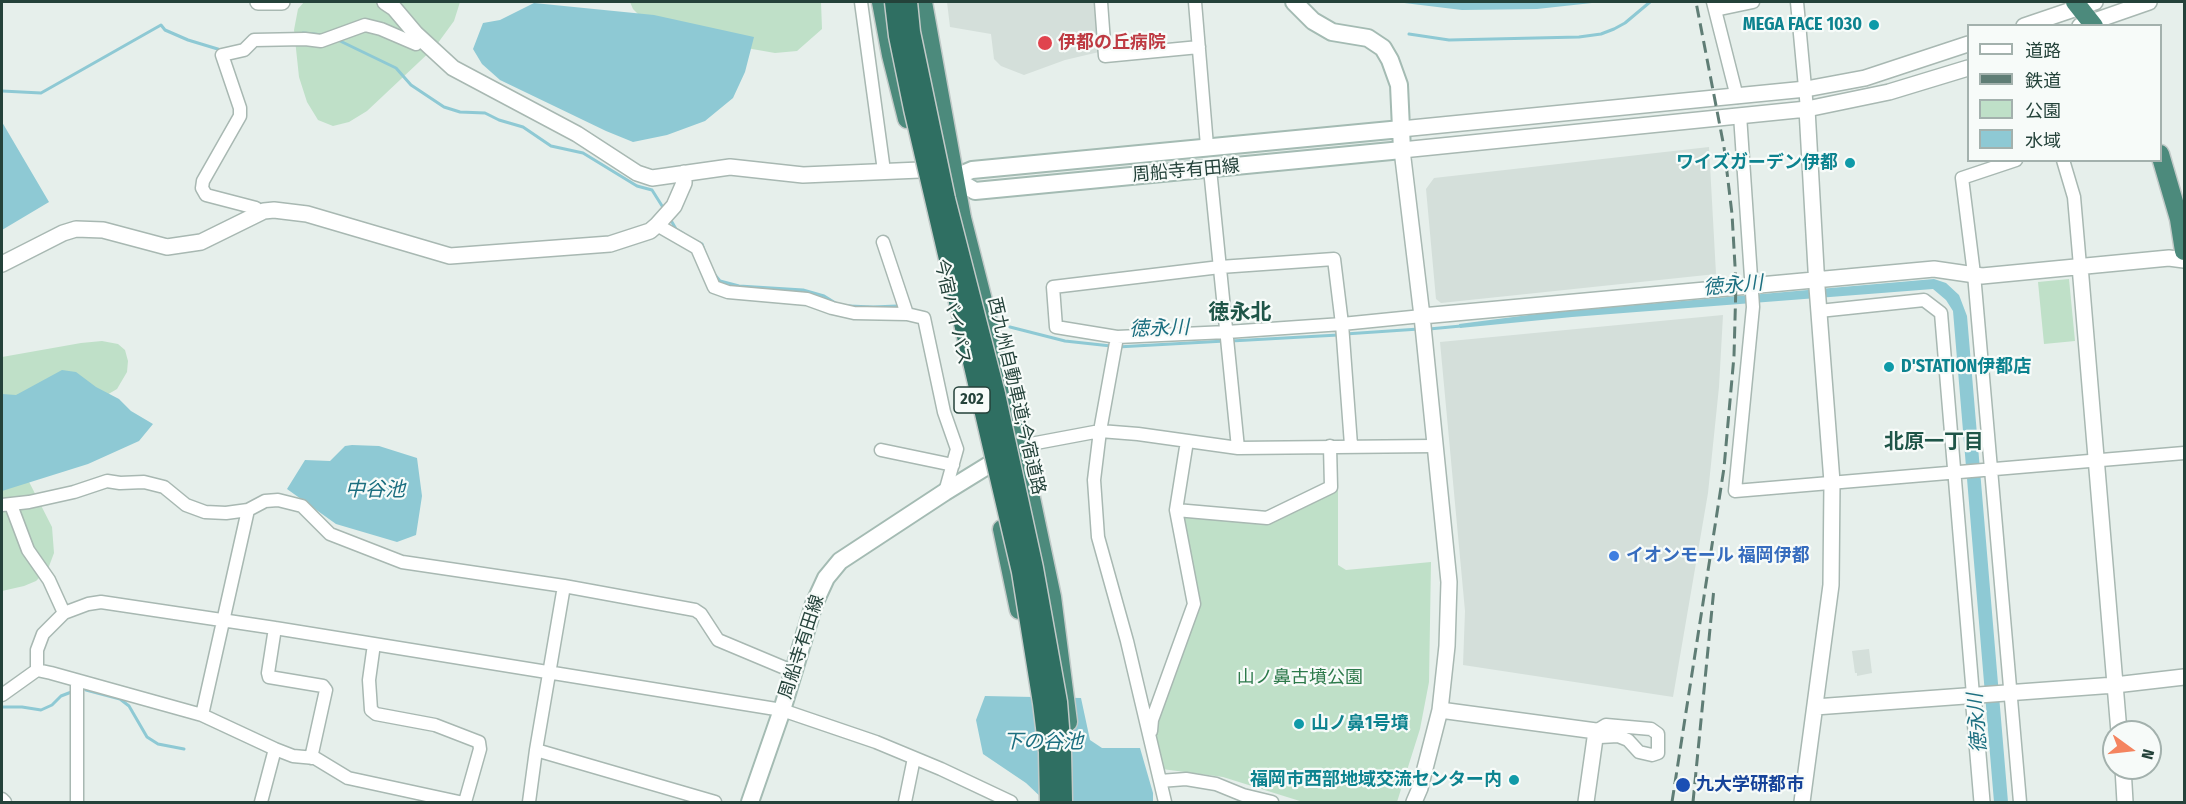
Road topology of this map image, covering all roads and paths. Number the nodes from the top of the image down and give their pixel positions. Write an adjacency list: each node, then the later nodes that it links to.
1 (258, 2): 2 (street)
2 (282, 2)
3 (385, 2): 18 (street)
4 (861, 2): 34 (street)
5 (881, 2): 33 (highway, 今宿バイパス / 202)
6 (894, 2): 112 (highway, 西九州自動車道;今宿道路, bridge)
7 (908, 2): 113 (highway, 西九州自動車道;今宿道路, bridge)
8 (923, 2): 36 (highway, 今宿バイパス / 202)
9 (1101, 2): 20 (street)
10 (1195, 2): 20 (street)
11 (1294, 2): 26 (main road)
12 (1753, 2): 15 (street)
13 (1797, 2): 22 (street)
14 (2149, 2): 16 (street)
15 (1714, 6): 23 (street)
16 (2086, 14): 17 (street)
17 (2034, 24)
18 (421, 39): 35 (street); 37 (street)
19 (1967, 44): 22 (street)
20 (1198, 47): 27 (street)
21 (1967, 68): 24 (street)
22 (1806, 89): 23 (street); 24 (street)
23 (1737, 97): 26 (street)
24 (1807, 109): 25 (street); 46 (street)
25 (1740, 115): 28 (street); 47 (street)
26 (1401, 129): 27 (main road, 周船寺有田線); 28 (main road)
27 (1207, 146): 36 (main road, 周船寺有田線)
28 (1402, 150): 32 (main road, 周船寺有田線); 50 (street)
29 (2162, 161): 40 (highway)
30 (2010, 162): 45 (street)
31 (2065, 162): 43 (street)
32 (1210, 169): 36 (main road, 周船寺有田線); 44 (street)
33 (920, 170): 34 (street); 36 (main road, 周船寺有田線); 65 (highway, 今宿バイパス / 202)
34 (884, 171): 35 (street)
35 (684, 173): 38 (street)
36 (953, 178): 56 (highway, 今宿バイパス / 202)
37 (259, 214): 38 (street); 42 (street)
38 (663, 219): 49 (street)
39 (883, 242): 49 (street)
40 (2184, 251)
41 (2184, 260): 43 (street)
42 (2, 264)
43 (2080, 266): 45 (street); 63 (street)
44 (1220, 267): 51 (street); 52 (street); 53 (street)
45 (1974, 274): 46 (street); 66 (street)
46 (1817, 284): 47 (street); 48 (street)
47 (1752, 286): 50 (street); 68 (street)
48 (1819, 307): 67 (street); 68 (street)
49 (907, 314): 64 (street)
50 (1422, 316): 51 (street); 59 (street)
51 (1341, 324): 52 (street); 58 (street)
52 (1227, 332): 53 (street); 60 (street)
53 (1117, 337): 54 (street)
54 (1100, 431): 55 (street); 56 (street); 93 (street)
55 (1187, 441): 60 (street); 72 (street)
56 (1020, 446): 65 (main road, 周船寺有田線); 114 (highway, 今宿バイパス / 202)
57 (1330, 446): 58 (street); 60 (street); 72 (street)
58 (1351, 446): 59 (street)
59 (1434, 446): 89 (street)
60 (1238, 448)
61 (881, 450): 64 (street)
62 (2184, 453): 63 (street)
63 (2096, 462): 66 (street); 83 (street)
64 (953, 465): 69 (street)
65 (988, 466): 69 (main road, 周船寺有田線); 111 (highway, 今宿バイパス / 202)
66 (1990, 468): 67 (street); 84 (street)
67 (1955, 473): 68 (street); 86 (street)
68 (1832, 482): 87 (street)
69 (945, 492): 79 (main road, 周船寺有田線)
70 (6, 505): 71 (street); 74 (street)
71 (248, 510): 73 (street); 75 (street)
72 (1176, 510): 93 (street)
73 (564, 586): 79 (street); 80 (street)
74 (64, 613): 75 (street); 78 (street)
75 (224, 620): 76 (street); 90 (street)
76 (275, 628): 77 (street); 96 (street)
77 (374, 644): 80 (street); 105 (street)
78 (37, 670): 82 (street); 85 (street)
79 (792, 671): 88 (main road, 周船寺有田線)
80 (549, 672): 88 (street); 95 (street)
81 (2184, 677): 83 (street)
82 (77, 681): 90 (street); 102 (street)
83 (2115, 685): 84 (street); 91 (street)
84 (2011, 692): 86 (street); 121 (street)
85 (2, 695)
86 (1973, 695): 87 (street); 120 (street)
87 (1815, 707): 119 (street)
88 (782, 710): 97 (street); 108 (main road, 周船寺有田線)
89 (1440, 710): 92 (street); 117 (street)
90 (202, 715): 94 (street)
91 (2118, 720)
92 (1595, 735): 92 (street); 118 (street)
93 (1150, 737): 99 (street)
94 (275, 750): 96 (street); 103 (street)
95 (536, 750): 106 (street); 107 (street)
96 (311, 758): 104 (street)
97 (914, 758): 109 (street); 110 (street)
98 (2123, 780): 122 (street)
99 (1160, 781): 115 (street); 116 (street)
100 (2, 800): 101 (street)
101 (5, 802)
102 (77, 802)
103 (261, 802)
104 (459, 802)
105 (465, 802)
106 (529, 802)
107 (715, 802)
108 (750, 802)
109 (905, 802)
110 (1011, 802)
111 (1041, 802)
112 (1049, 802)
113 (1064, 802)
114 (1071, 802)
115 (1165, 802)
116 (1272, 802)
117 (1414, 802)
118 (1586, 802)
119 (1802, 802)
120 (1982, 802)
121 (2020, 802)
122 (2126, 802)

